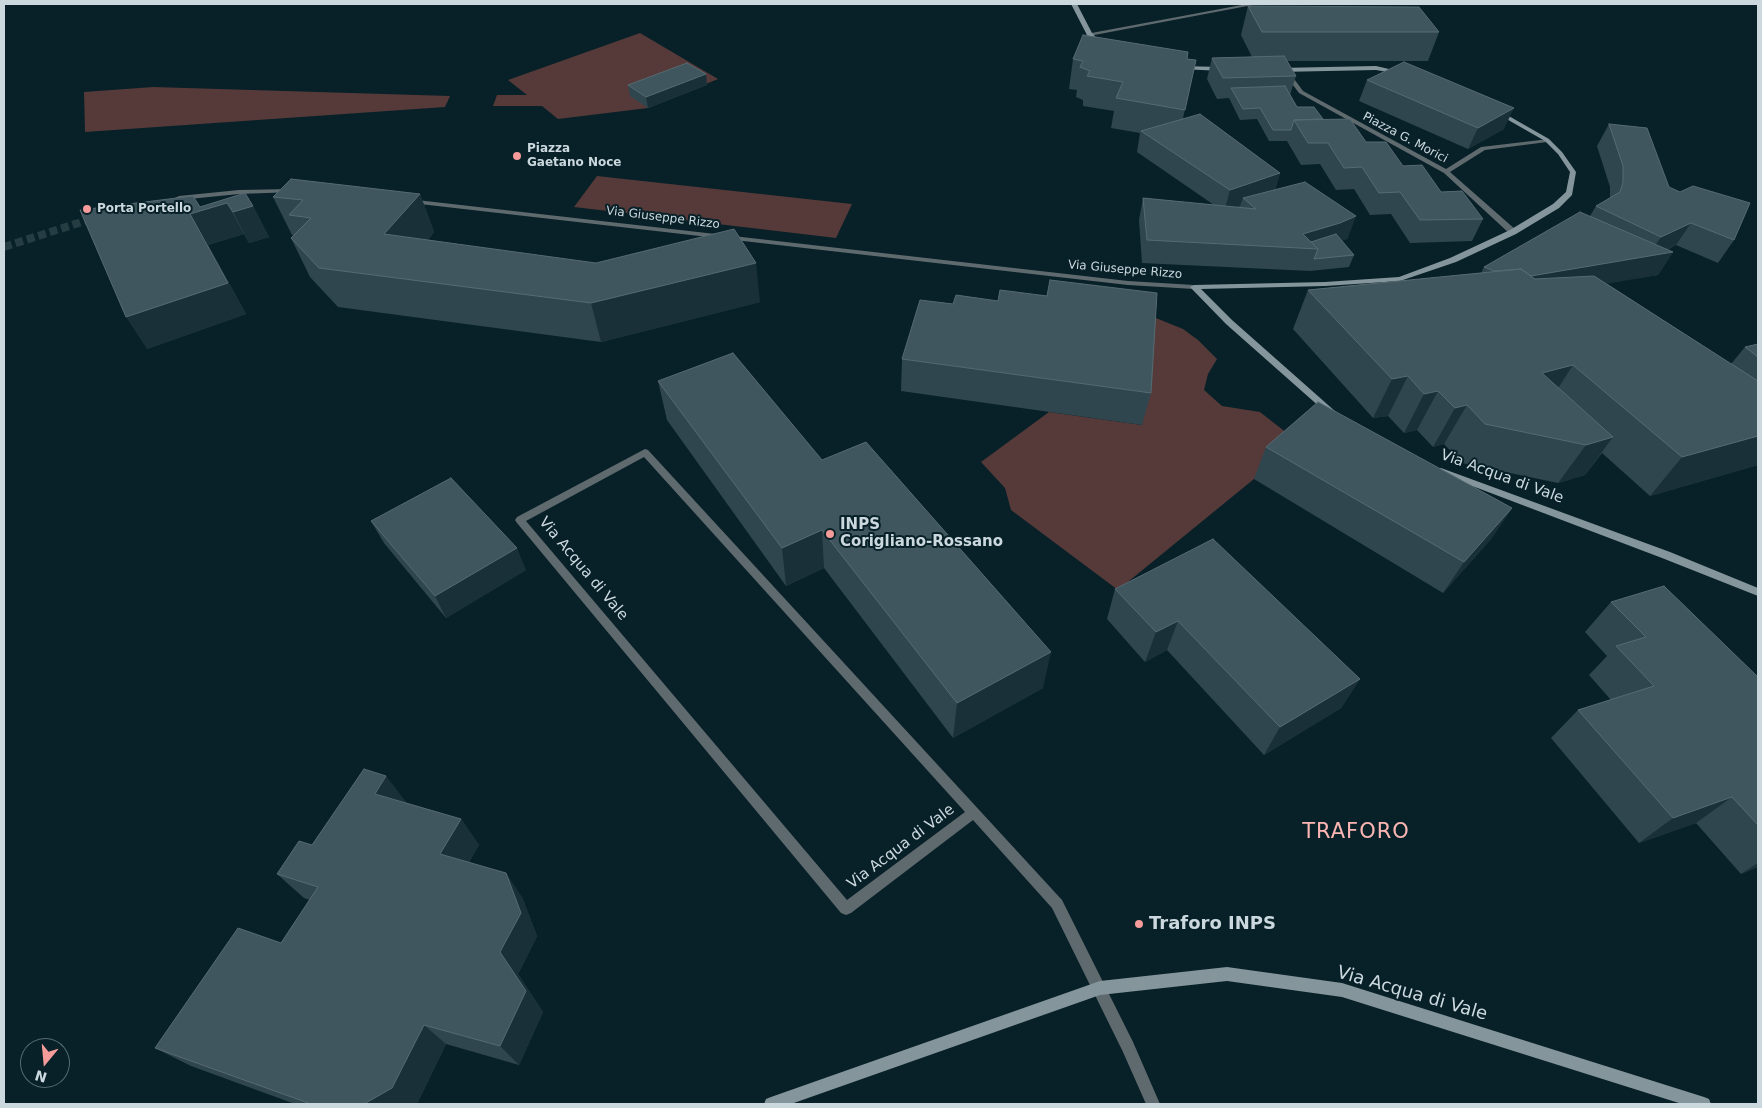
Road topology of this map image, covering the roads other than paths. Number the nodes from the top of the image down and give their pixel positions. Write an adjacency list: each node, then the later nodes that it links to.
1 (1074, 4): 3 (main road)
2 (1255, 4): 3 (street)
3 (1089, 34): 4 (main road)
4 (1105, 50)
5 (1171, 67): 6 (main road)
6 (1228, 69)
7 (1275, 70): 8 (main road)
8 (1285, 70): 9 (main road); 12 (street, Piazza G. Morici)
9 (1404, 73)
10 (1493, 110): 11 (main road, Via Giuseppe Rizzo)
11 (1547, 140): 12 (street); 16 (main road, Via Giuseppe Rizzo)
12 (1446, 172): 16 (street, Piazza G. Morici)
13 (304, 192): 14 (street)
14 (175, 199)
15 (400, 200): 17 (street, Via Giuseppe Rizzo)
16 (1512, 232): 17 (main road, Via Giuseppe Rizzo)
17 (1194, 287): 18 (main road)
18 (1345, 422)
19 (1432, 468): 20 (main road, Via Acqua di Vale)
20 (1758, 592)
21 (973, 813): 21 (street, Via Acqua di Vale); 22 (street, Via Acqua di Vale)
22 (1100, 988): 23 (main road, Via Acqua di Vale); 24 (street); 25 (main road, Via Acqua di Vale)
23 (771, 1104)
24 (1153, 1104)
25 (1704, 1104)

